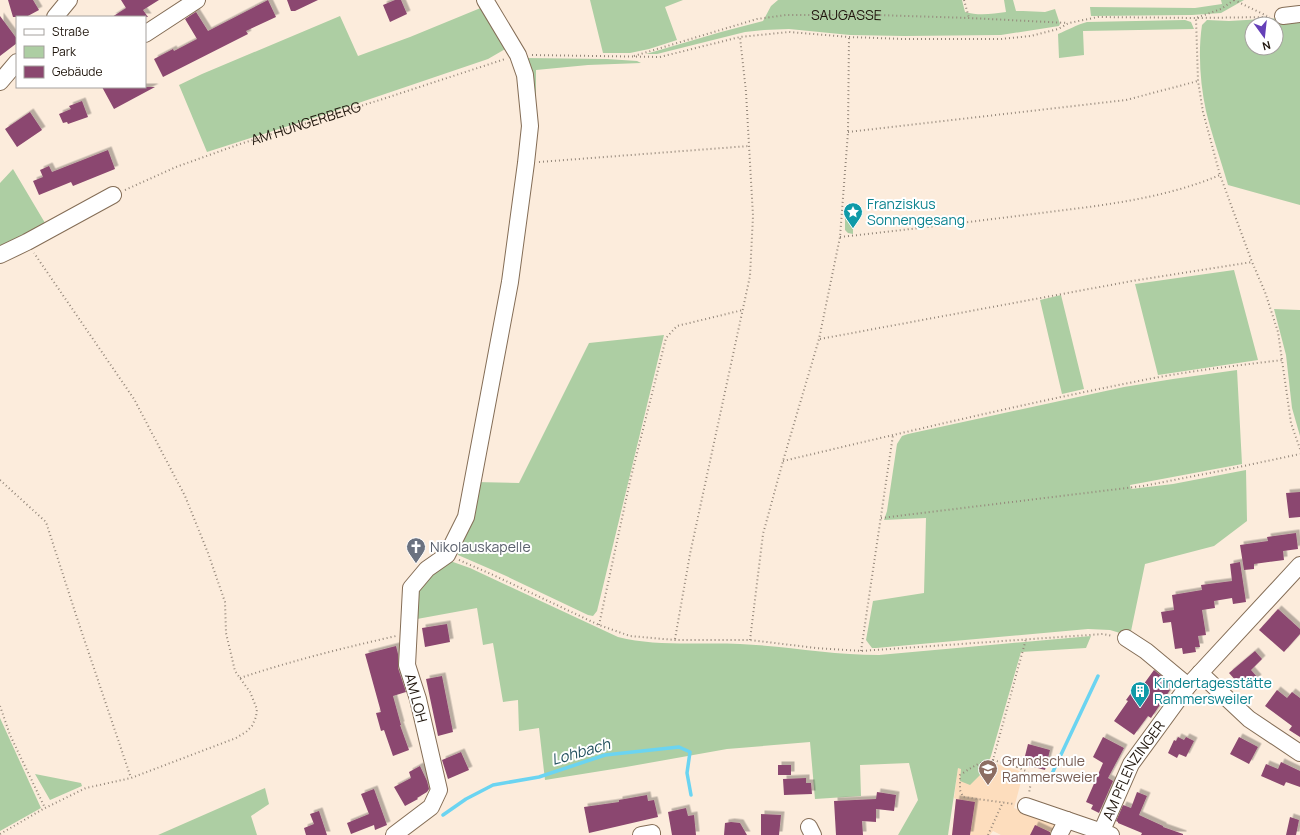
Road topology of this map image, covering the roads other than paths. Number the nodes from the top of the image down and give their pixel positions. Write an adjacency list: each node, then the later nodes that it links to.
1 (69, 0): 4 (street)
2 (197, 0): 7 (street)
3 (485, 0): 21 (street, AM LOH)
4 (55, 11)
5 (1300, 14): 6 (street)
6 (1275, 16)
7 (146, 33)
8 (16, 63): 10 (street)
9 (16, 82): 10 (street)
10 (0, 83)
11 (113, 195): 12 (street)
12 (0, 255)
13 (1300, 565): 15 (street, AM PFLENZINGER)
14 (1126, 638): 16 (street)
15 (1200, 674): 16 (street, AM PFLENZINGER); 17 (street)
16 (1188, 686): 20 (street, AM PFLENZINGER)
17 (1300, 753)
18 (1026, 806): 19 (street)
19 (1067, 820): 20 (street); 24 (street)
20 (1105, 834)
21 (394, 835)
22 (641, 835): 23 (street)
23 (652, 835)
24 (1059, 835)

